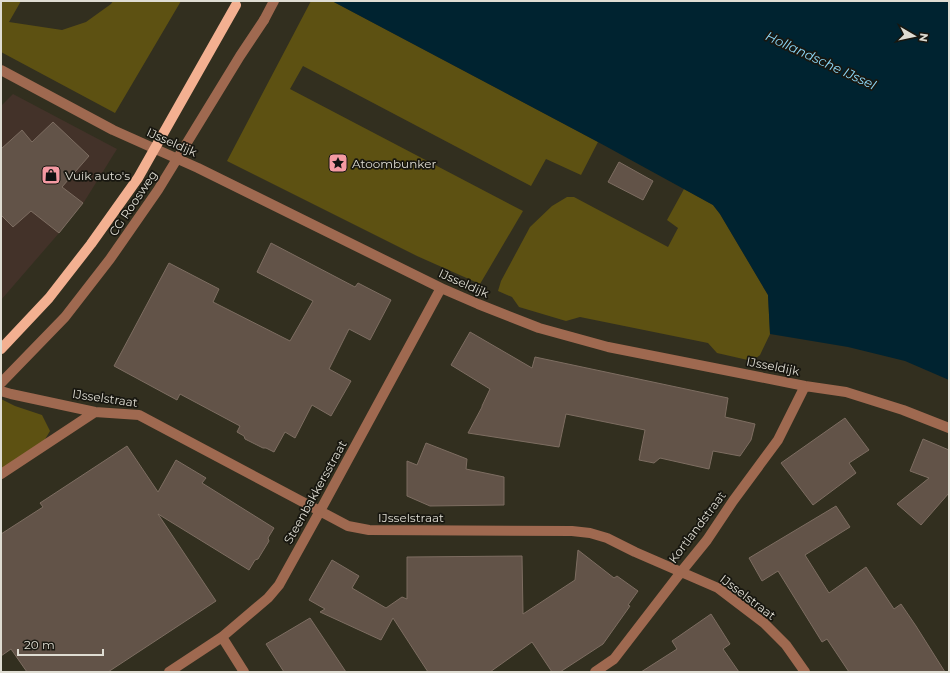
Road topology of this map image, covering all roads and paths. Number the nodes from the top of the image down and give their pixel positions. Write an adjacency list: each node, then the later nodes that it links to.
1 (274, 1): 6 (street, CG Roosweg, bridge)
2 (236, 5): 5 (main road, CG Roosweg, bridge)
3 (1, 70): 4 (street, IJsseldijk)
4 (441, 288): 7 (street, IJsseldijk); 12 (street, Steenbakkersstraat)
5 (1, 349)
6 (1, 383)
7 (805, 386): 10 (street, IJsseldijk); 13 (street, Kortlandstraat)
8 (1, 391): 9 (street, IJsselstraat)
9 (95, 412): 11 (street); 12 (street, IJsselstraat)
10 (949, 428)
11 (1, 474)
12 (320, 511): 13 (street, IJsselstraat); 14 (street, Steenbakkersstraat)
13 (681, 572): 17 (street, Kortlandstraat); 18 (street, IJsselstraat)
14 (222, 637): 15 (street, Steenbakkersstraat); 16 (street)
15 (169, 672)
16 (244, 672)
17 (595, 672)
18 (805, 672)

